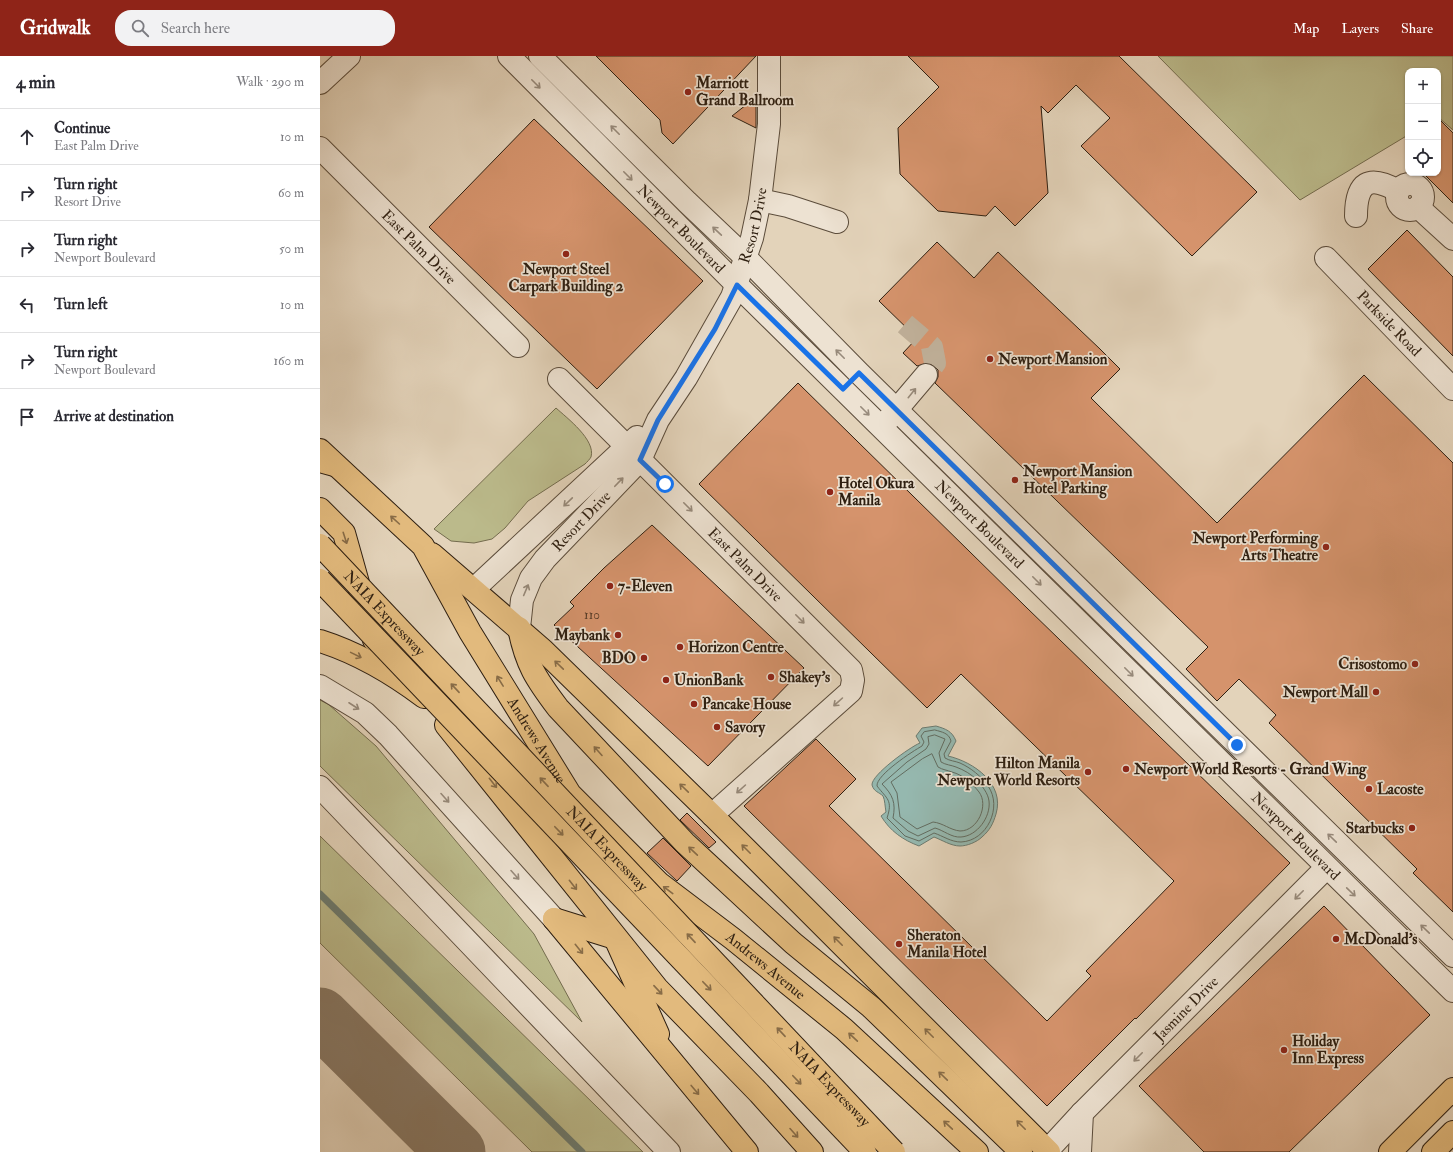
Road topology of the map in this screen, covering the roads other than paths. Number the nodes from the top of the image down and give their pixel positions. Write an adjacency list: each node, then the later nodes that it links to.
1 (349, 56): 5 (street)
2 (509, 56): 13 (street, Newport Boulevard, one-way to 13)
3 (540, 56): 11 (street, Newport Boulevard, one-way to 3)
4 (769, 56): 7 (street, Resort Drive)
5 (320, 84)
6 (320, 148): 14 (street, East Palm Drive)
7 (760, 200): 9 (street); 11 (street, Resort Drive)
8 (1356, 216): 10 (street)
9 (837, 222)
10 (1453, 240)
11 (746, 258): 13 (street, Resort Drive); 15 (street, Newport Boulevard, one-way to 11)
12 (1326, 258): 19 (street, Parkside Road)
13 (737, 285): 18 (street, Newport Boulevard); 22 (street, Resort Drive)
14 (518, 346)
15 (859, 373): 18 (street); 20 (street, Newport Boulevard)
16 (926, 375): 20 (street, one-way to 16)
17 (559, 379): 22 (street, East Palm Drive)
18 (843, 389): 21 (street, Newport Boulevard, one-way to 21)
19 (1453, 389)
20 (898, 411): 21 (street); 24 (street, Newport Boulevard)
21 (881, 427): 25 (street, Newport Boulevard)
22 (633, 453): 31 (street, Resort Drive, one-way to 31); 32 (street, Resort Drive, one-way to 22); 38 (street, East Palm Drive, one-way to 38)
23 (325, 459): 28 (main road, Andrews Avenue, one-way to 23)
24 (968, 479): 25 (street); 42 (street, Newport Boulevard, one-way to 24)
25 (952, 497): 39 (street, Newport Boulevard, one-way to 39)
26 (320, 509): 34 (main road, one-way to 34)
27 (320, 545): 56 (main road, NAIA Expressway, one-way to 27, bridge)
28 (423, 546): 31 (main road); 57 (main road, Andrews Avenue, one-way to 28)
29 (320, 580): 55 (main road, NAIA Expressway, one-way to 55, bridge)
30 (320, 587): 34 (main road)
31 (474, 589): 32 (main road)
32 (519, 628): 38 (main road, one-way to 32); 58 (main road, one-way to 32)
33 (320, 641): 36 (main road, one-way to 36)
34 (374, 643): 36 (main road)
35 (320, 686): 40 (street, one-way to 40)
36 (425, 698): 41 (main road, one-way to 41)
37 (320, 787): 52 (street)
38 (712, 815): 51 (main road, one-way to 38)
39 (1326, 868): 43 (street, Newport Boulevard, one-way to 43); 48 (street, Jasmine Drive, one-way to 48)
40 (554, 919): 41 (main road); 45 (main road, one-way to 45)
41 (615, 938): 45 (main road); 54 (main road, one-way to 54)
42 (1452, 953): 43 (street)
43 (1432, 971): 44 (street, Newport Boulevard)
44 (1453, 991)
45 (670, 1060): 53 (main road, one-way to 53)
46 (1453, 1084): 60 (main road)
47 (1453, 1089): 61 (main road)
48 (1082, 1113): 51 (street, Jasmine Drive); 59 (street)
49 (1453, 1124): 62 (main road)
50 (1453, 1132): 63 (main road)
51 (1048, 1151)
52 (669, 1152)
53 (747, 1152)
54 (812, 1152)
55 (865, 1152)
56 (894, 1152)
57 (977, 1152)
58 (1021, 1152)
59 (1080, 1152)
60 (1387, 1152)
61 (1390, 1152)
62 (1425, 1152)
63 (1433, 1152)

